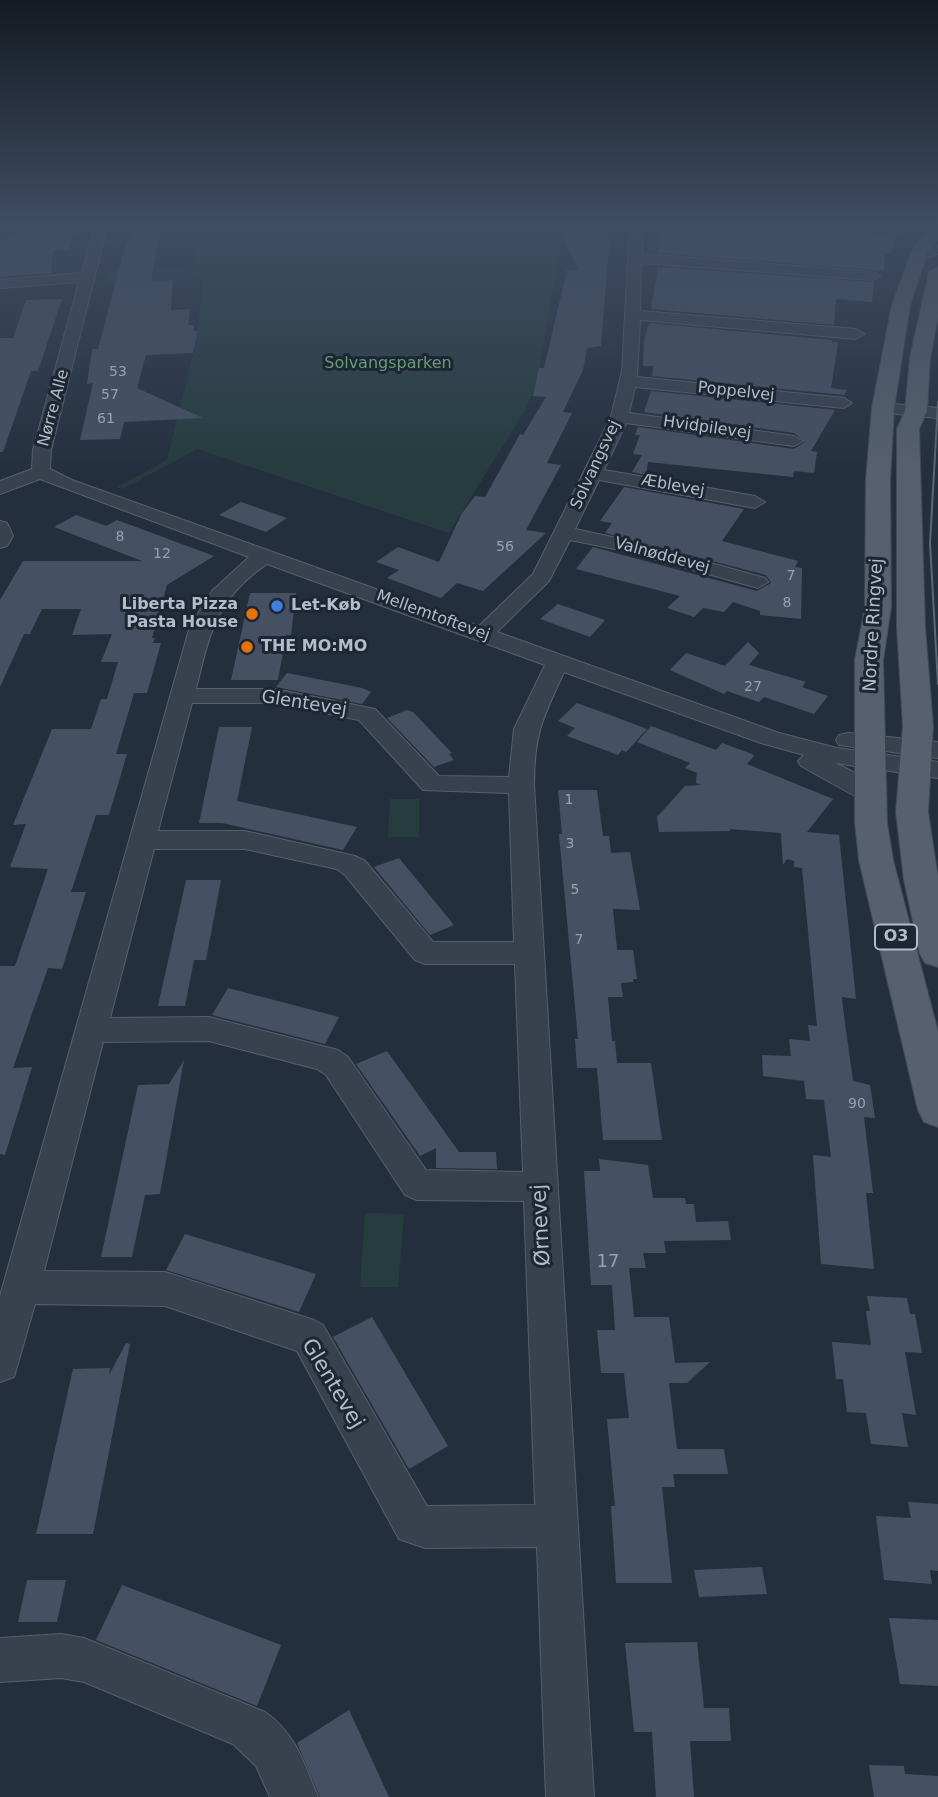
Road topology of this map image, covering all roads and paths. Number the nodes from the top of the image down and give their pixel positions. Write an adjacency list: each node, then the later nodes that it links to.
1 (81, 307): 14 (street, Nørre Alle)
2 (633, 307): 5 (street, Solvangsvej)
3 (901, 307): 7 (main road, Nordre Ringvej)
4 (933, 307): 11 (main road)
5 (633, 315): 6 (street); 8 (street, Solvangsvej)
6 (856, 334)
7 (891, 358): 10 (main road, Nordre Ringvej); 11 (main road)
8 (628, 381): 9 (street, Poppelvej); 12 (street, Solvangsvej)
9 (844, 403)
10 (883, 408): 11 (street); 27 (main road, Nordre Ringvej)
11 (927, 412): 27 (main road, Nordre Ringvej / O3)
12 (620, 417): 13 (street, Hvidpilevej); 15 (street, Solvangsvej)
13 (794, 441)
14 (41, 472): 16 (street); 21 (street, Mellemtoftevej)
15 (591, 473): 17 (street, Æblevej); 19 (street, Solvangsvej)
16 (0, 488)
17 (755, 502)
18 (0, 527): 20 (street)
19 (565, 533): 22 (street, Valnøddevej); 23 (street, Solvangsvej)
20 (0, 542)
21 (265, 556): 23 (street, Mellemtoftevej); 25 (street)
22 (758, 582)
23 (483, 634): 24 (street, Mellemtoftevej)
24 (558, 661): 26 (street, Mellemtoftevej); 28 (street, Ørnevej)
25 (182, 696): 28 (street, Glentevej); 31 (street)
26 (748, 730): 27 (street, Mellemtoftevej); 29 (street, Mellemtoftevej)
27 (911, 759): 29 (main road, Nordre Ringvej / O3); 30 (main road); 33 (main road, Nordre Ringvej / O3)
28 (521, 785): 32 (street, Ørnevej)
29 (871, 797): 35 (main road, Nordre Ringvej / O3)
30 (938, 828)
31 (143, 840): 32 (street); 34 (street)
32 (530, 953): 36 (street, Ørnevej)
33 (938, 954)
34 (92, 1030): 36 (street); 37 (street)
35 (938, 1110)
36 (540, 1187): 39 (street, Ørnevej)
37 (21, 1287): 38 (street); 39 (street, Glentevej)
38 (0, 1364)
39 (556, 1526): 42 (street, Ørnevej)
40 (0, 1660): 41 (street)
41 (294, 1797)
42 (570, 1797)

